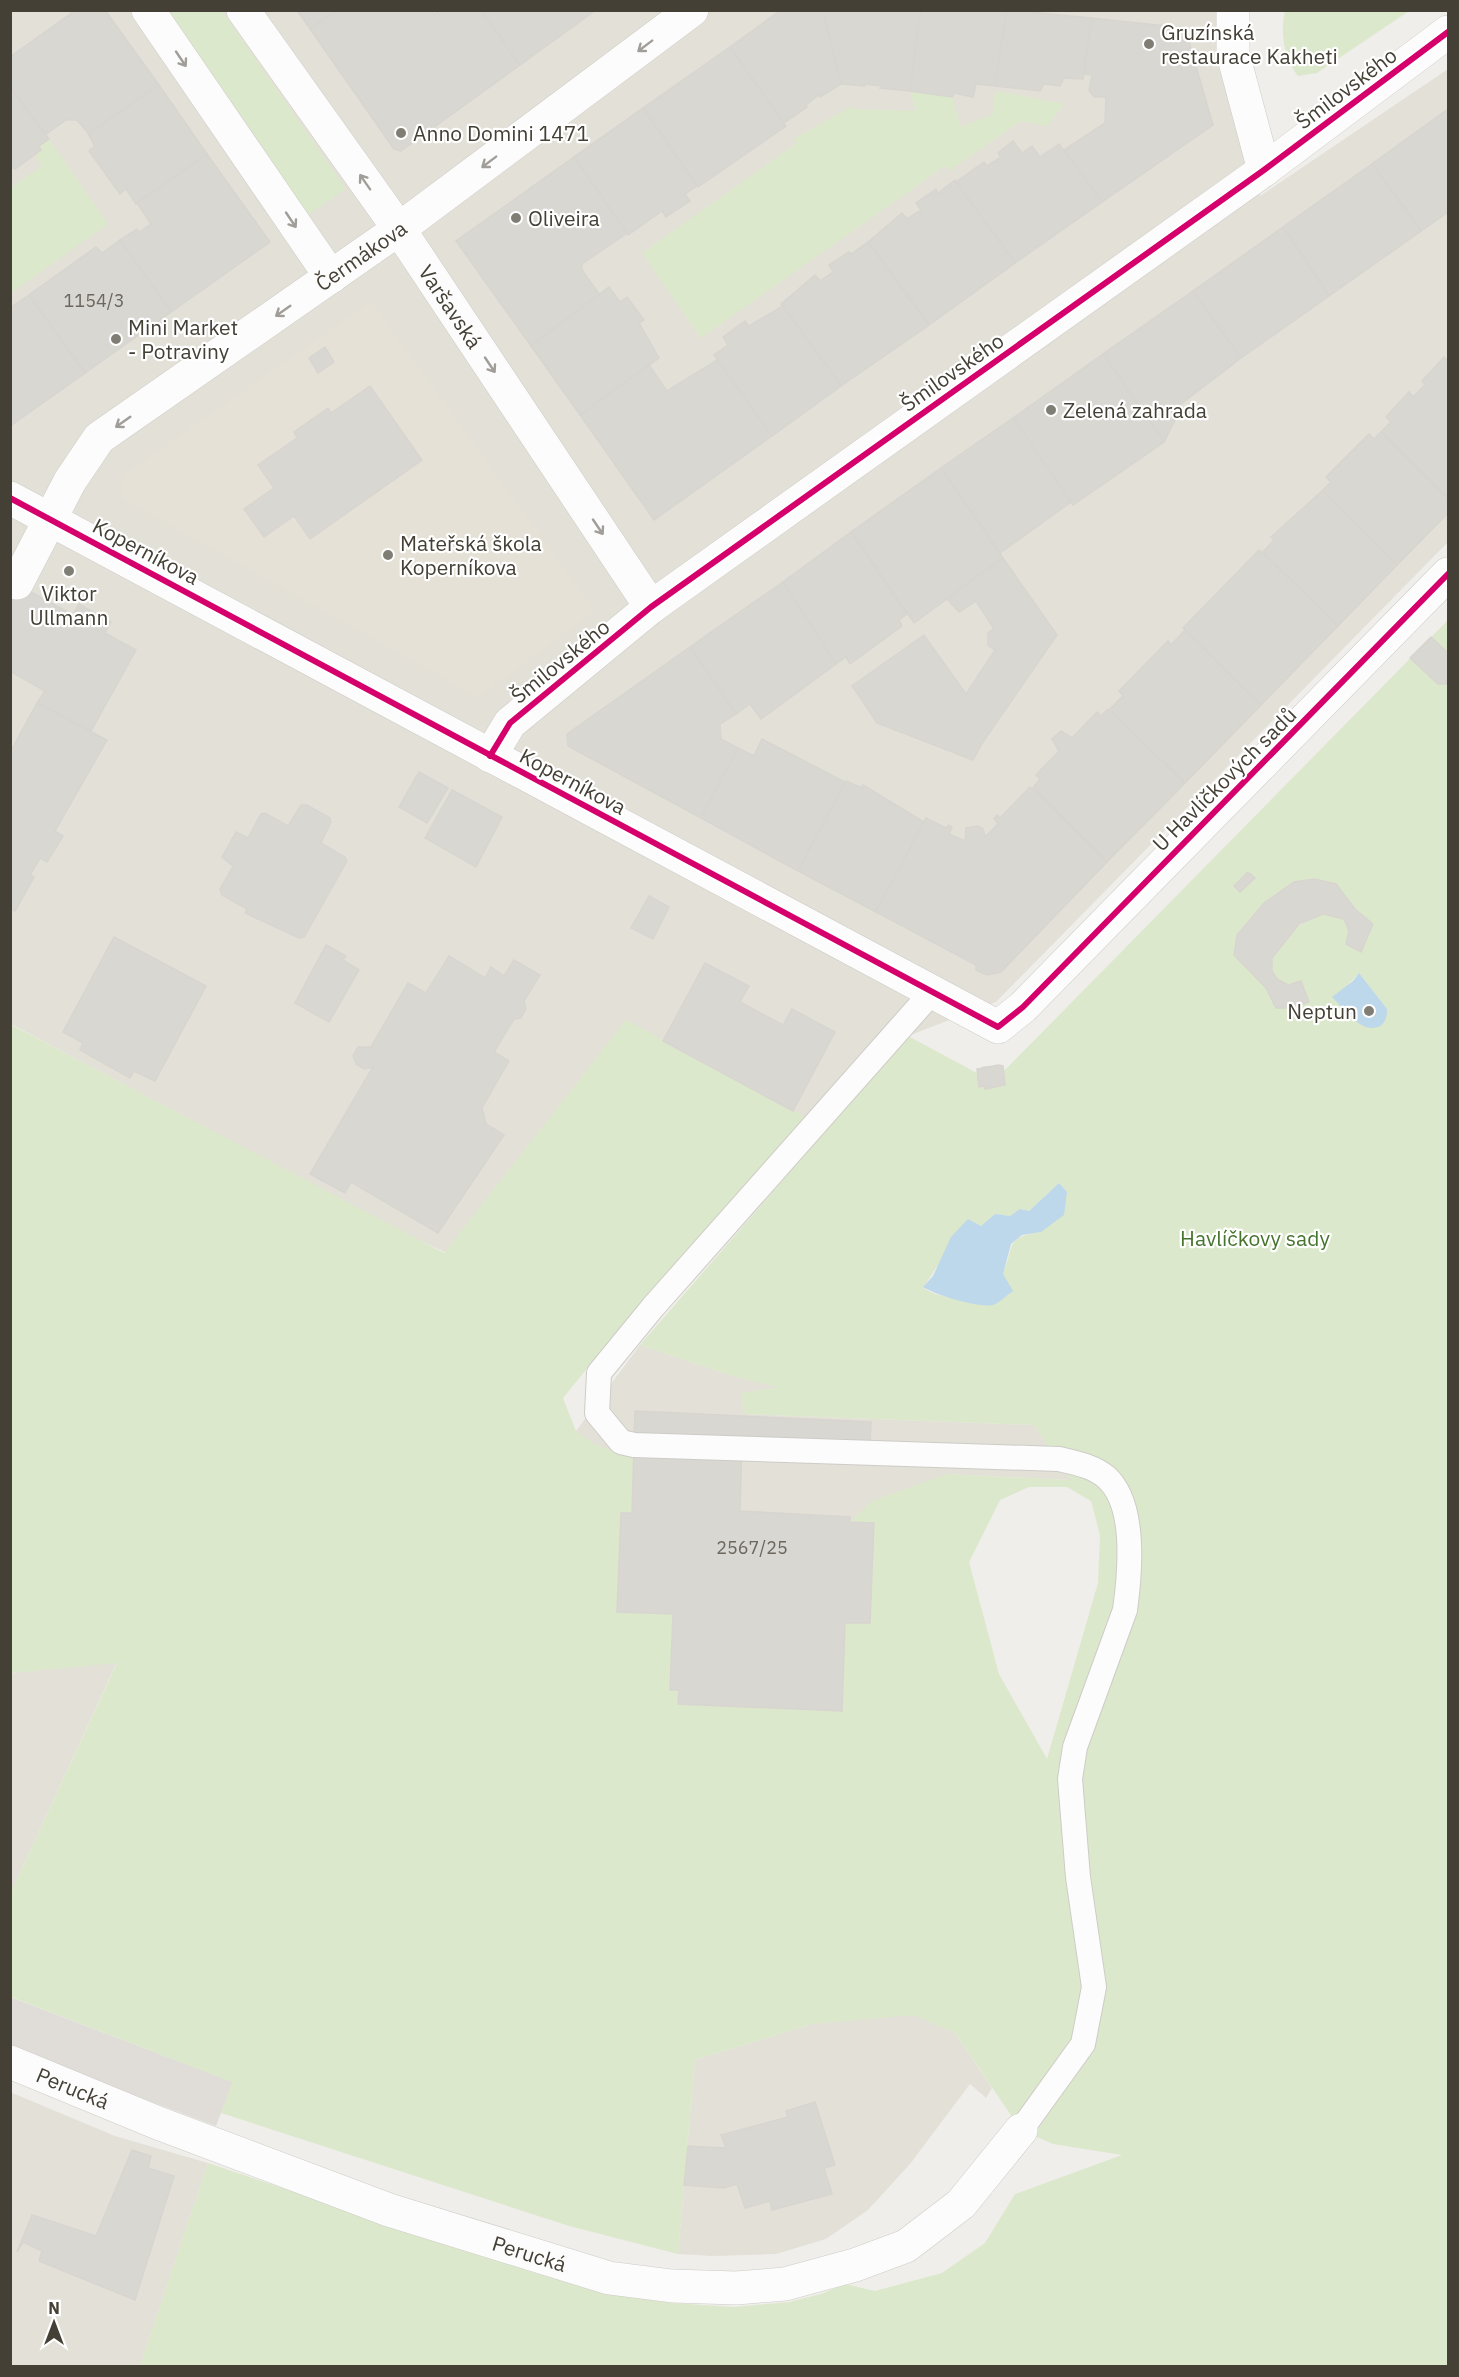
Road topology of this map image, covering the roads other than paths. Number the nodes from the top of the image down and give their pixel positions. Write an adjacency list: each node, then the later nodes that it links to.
1 (148, 10): 8 (street, one-way to 8)
2 (243, 10): 7 (street, Varšavská, one-way to 2)
3 (692, 10): 7 (street, Čermákova, one-way to 7)
4 (1233, 10): 6 (street)
5 (1449, 32): 6 (street, Šmilovského)
6 (1264, 170): 13 (street, Šmilovského)
7 (399, 229): 8 (street, Čermákova); 13 (street, Varšavská, one-way to 13)
8 (331, 277): 10 (street, Čermákova, one-way to 10)
9 (10, 498): 10 (street, Koperníkova)
10 (52, 519): 12 (street, Čermákova); 14 (street, Koperníkova)
11 (1449, 574): 16 (street, U Havlíčkových sadů)
12 (17, 583)
13 (651, 607): 14 (street, Šmilovského)
14 (490, 756): 15 (street, Koperníkova)
15 (934, 990): 16 (street, Koperníkova); 18 (lane)
16 (1023, 1007)
17 (10, 2062): 18 (street, Perucká)
18 (1021, 2130)

